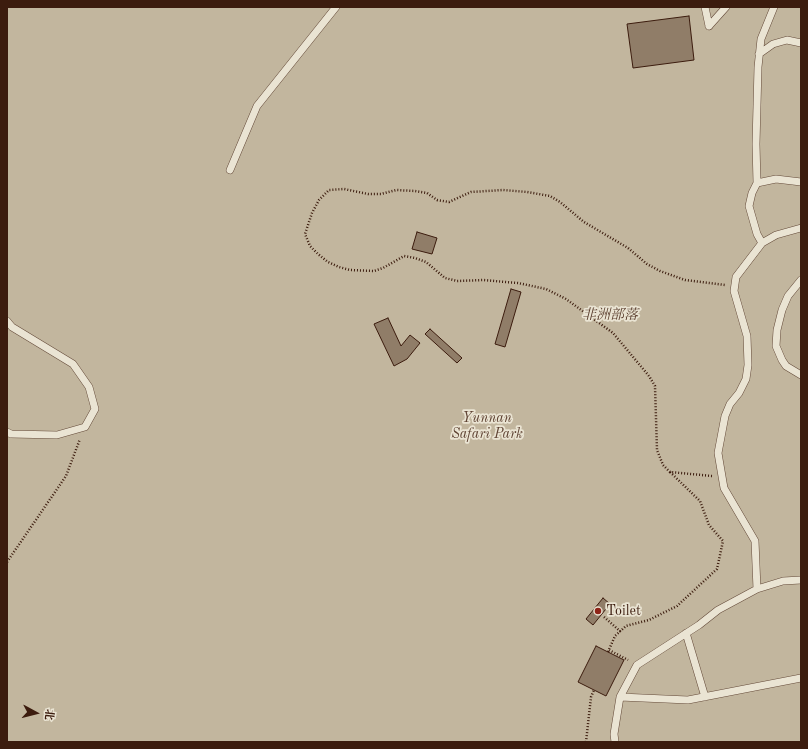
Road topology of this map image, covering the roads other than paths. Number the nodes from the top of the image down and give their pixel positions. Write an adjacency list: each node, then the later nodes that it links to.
1 (336, 7): 7 (lane)
2 (705, 7): 3 (lane)
3 (726, 7)
4 (774, 7): 6 (lane)
5 (801, 43): 6 (lane)
6 (760, 54): 9 (lane)
7 (230, 170)
8 (801, 181): 9 (lane)
9 (757, 183): 11 (lane)
10 (801, 228): 11 (lane)
11 (762, 243): 17 (lane)
12 (801, 280): 14 (lane)
13 (7, 321): 15 (lane)
14 (801, 375)
15 (7, 432)
16 (801, 580): 17 (lane)
17 (757, 589): 18 (lane)
18 (686, 633): 20 (lane); 21 (lane)
19 (801, 678): 21 (lane)
20 (620, 697): 21 (lane); 22 (lane)
21 (705, 697)
22 (615, 742)

